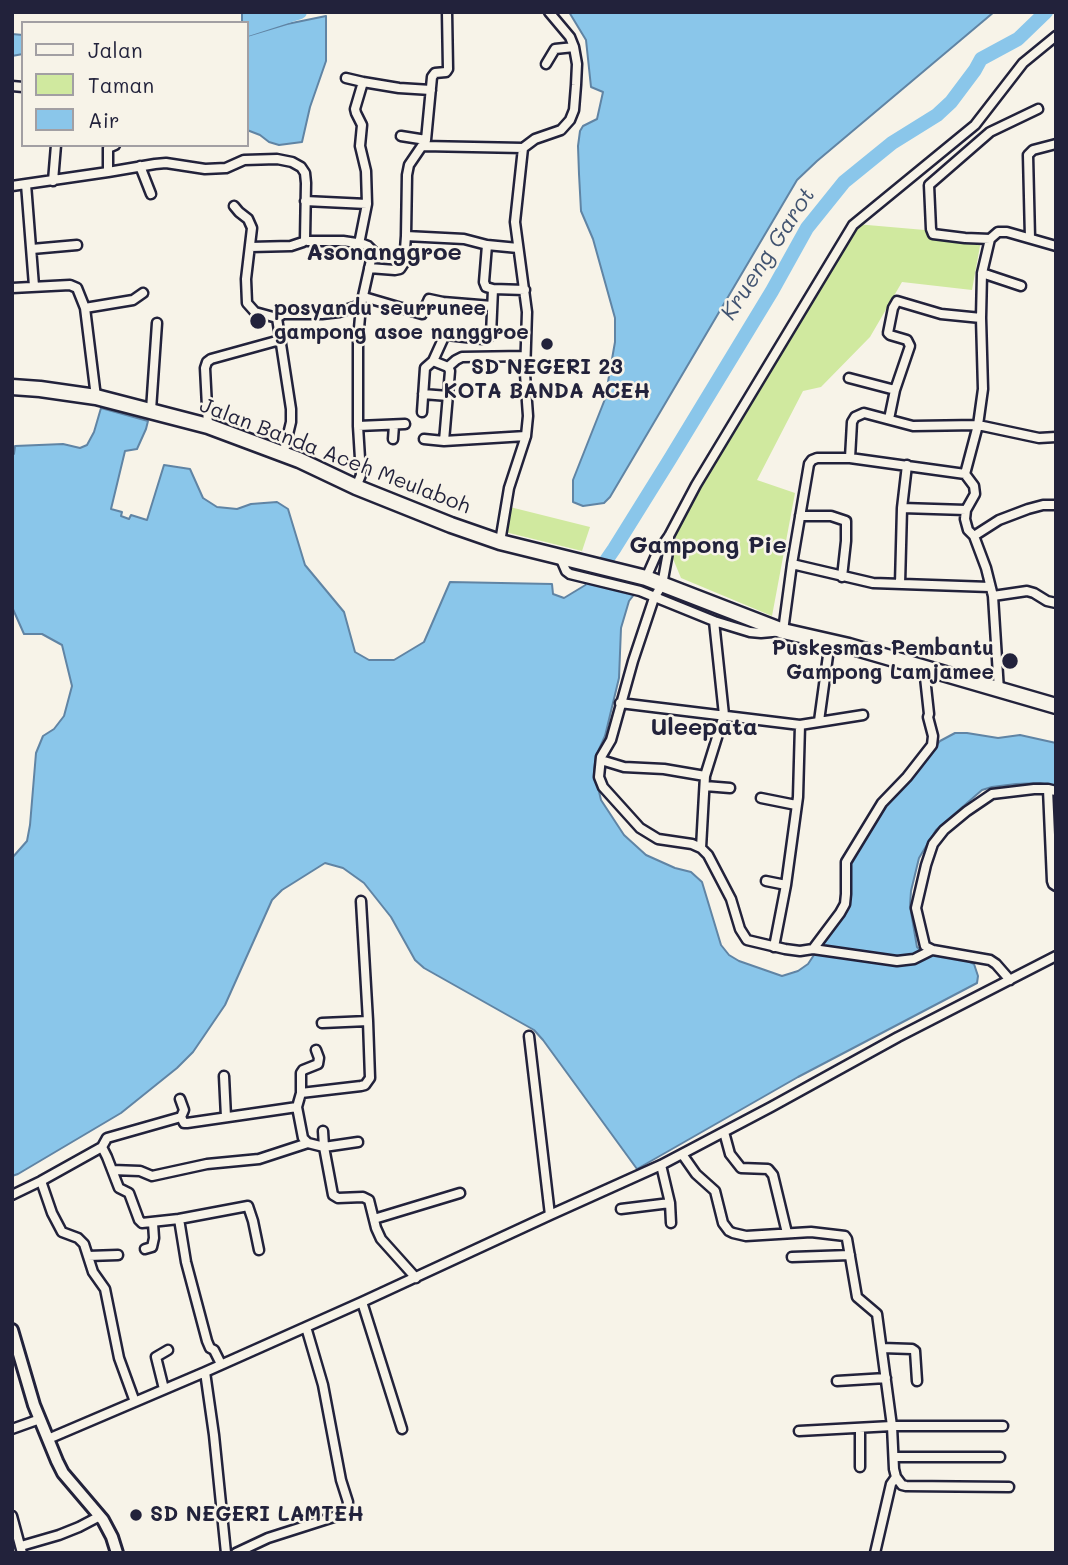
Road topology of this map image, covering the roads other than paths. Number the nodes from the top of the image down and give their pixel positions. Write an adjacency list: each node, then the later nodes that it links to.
1 (447, 12): 8 (street)
2 (549, 12): 4 (street)
3 (1056, 36): 82 (street)
4 (574, 47): 5 (street); 15 (street)
5 (546, 64)
6 (346, 78): 7 (street)
7 (363, 82): 8 (street); 23 (street)
8 (431, 90): 11 (street)
9 (1038, 109): 27 (street)
10 (401, 136): 11 (street)
11 (424, 143): 15 (street); 25 (street)
12 (1056, 144): 26 (street)
13 (56, 147): 18 (street)
14 (110, 147): 17 (street)
15 (523, 148): 34 (street)
16 (140, 166): 17 (street); 21 (street); 22 (street)
17 (108, 172): 18 (street)
18 (53, 180): 19 (street)
19 (26, 184): 20 (street); 35 (street)
20 (12, 186)
21 (151, 194)
22 (304, 201): 23 (street); 28 (street)
23 (367, 204): 29 (street)
24 (234, 206): 33 (street)
25 (406, 236): 31 (street); 36 (street)
26 (1030, 238): 27 (street); 32 (street)
27 (990, 239): 37 (street)
28 (305, 240): 29 (street); 33 (street)
29 (359, 244): 36 (street)
30 (77, 245): 35 (street)
31 (487, 245): 34 (street); 41 (street)
32 (1056, 246)
33 (250, 247): 47 (street)
34 (518, 248): 42 (street)
35 (32, 249): 38 (street)
36 (369, 268): 44 (street)
37 (982, 273): 39 (street); 48 (street)
38 (34, 286): 40 (street); 46 (street)
39 (1021, 286)
40 (12, 288)
41 (493, 289): 42 (street); 45 (street)
42 (524, 290): 51 (street)
43 (143, 293): 46 (street)
44 (362, 301): 45 (street); 47 (street); 67 (street)
45 (492, 306): 52 (street)
46 (85, 308): 59 (street)
47 (277, 318): 50 (street)
48 (981, 318): 56 (street); 65 (street)
49 (157, 323): 60 (street)
50 (280, 340): 66 (street); 73 (street)
51 (525, 356): 53 (street); 68 (street)
52 (433, 361): 53 (street); 57 (street)
53 (448, 367): 58 (street)
54 (849, 378): 56 (street)
55 (12, 387): 59 (highway, Jalan Banda Aceh Meulaboh)
56 (895, 390): 62 (street)
57 (423, 394): 58 (street); 61 (street)
58 (448, 396): 72 (street)
59 (96, 397): 60 (highway, Jalan Banda Aceh Meulaboh)
60 (150, 410): 66 (highway, Jalan Banda Aceh Meulaboh)
61 (422, 412)
62 (889, 419): 65 (street); 74 (street)
63 (405, 424): 64 (street)
64 (394, 425): 67 (street); 70 (street)
65 (978, 425): 69 (street); 76 (street)
66 (208, 426): 73 (highway, Jalan Banda Aceh Meulaboh)
67 (358, 426): 77 (street)
68 (526, 436): 72 (street); 84 (street)
69 (1056, 437)
70 (394, 439)
71 (424, 439): 72 (street)
72 (444, 440)
73 (283, 455): 77 (highway, Jalan Banda Aceh Meulaboh)
74 (850, 458): 75 (street); 81 (street)
75 (907, 466): 76 (street); 79 (street)
76 (965, 474): 80 (street)
77 (356, 487): 84 (highway, Jalan Banda Aceh Meulaboh)
78 (1056, 505): 83 (street)
79 (902, 508): 80 (street); 89 (street)
80 (965, 510): 83 (street)
81 (800, 516): 85 (street); 86 (street)
82 (669, 536): 87 (street); 88 (street)
83 (974, 536): 90 (street)
84 (500, 542): 87 (highway, Jalan Banda Aceh Meulaboh)
85 (792, 564): 86 (street); 95 (street)
86 (842, 577): 89 (street)
87 (642, 582): 88 (highway, Jalan Banda Aceh Meulaboh); 92 (street)
88 (662, 584): 92 (street); 95 (highway, Jalan Banda Aceh Meulaboh)
89 (901, 584): 90 (street)
90 (990, 587): 91 (street)
91 (993, 596): 93 (street); 98 (street)
92 (654, 598): 94 (street); 99 (street)
93 (1056, 603)
94 (714, 621): 95 (street); 101 (street)
95 (783, 631): 96 (highway, Jalan Banda Aceh Meulaboh)
96 (830, 641): 97 (highway, Jalan Banda Aceh Meulaboh); 103 (street)
97 (924, 668): 98 (highway, Jalan Banda Aceh Meulaboh); 118 (street)
98 (999, 691): 100 (highway, Jalan Banda Aceh Meulaboh)
99 (621, 703): 101 (street); 105 (street)
100 (1056, 706)
101 (724, 715): 104 (street); 106 (street)
102 (863, 715): 103 (street)
103 (819, 722): 104 (street)
104 (800, 725): 111 (street)
105 (601, 760): 106 (street); 112 (street)
106 (705, 776): 107 (street)
107 (705, 786): 108 (street); 112 (street)
108 (730, 788)
109 (1052, 790): 115 (street); 119 (street)
110 (761, 798): 111 (street)
111 (796, 805): 114 (street)
112 (701, 848): 117 (street)
113 (766, 881): 114 (street)
114 (786, 885): 117 (street)
115 (1056, 886)
116 (361, 901): 122 (street)
117 (774, 947): 118 (street)
118 (814, 949): 119 (street)
119 (931, 950): 121 (street)
120 (1056, 956): 121 (street)
121 (1010, 980): 133 (street)
122 (368, 1021): 123 (street); 127 (street)
123 (322, 1023)
124 (529, 1036): 146 (street)
125 (316, 1050): 127 (street)
126 (224, 1076): 131 (street)
127 (301, 1093): 129 (street)
128 (180, 1099): 130 (street)
129 (297, 1107): 131 (street); 135 (street)
130 (181, 1117): 131 (street); 136 (street)
131 (226, 1117)
132 (323, 1132): 137 (street)
133 (724, 1132): 138 (street); 151 (street)
134 (358, 1142): 137 (street)
135 (308, 1143): 137 (street); 140 (street)
136 (102, 1147): 140 (street); 141 (street)
137 (324, 1147): 148 (street)
138 (682, 1154): 139 (street); 151 (street)
139 (661, 1165): 144 (street); 146 (street)
140 (112, 1170): 149 (street)
141 (41, 1181): 143 (street); 156 (street)
142 (460, 1193): 148 (street)
143 (12, 1195)
144 (670, 1203): 145 (street); 150 (street)
145 (621, 1209)
146 (550, 1215): 158 (street)
147 (179, 1219): 149 (street); 153 (street); 165 (street)
148 (374, 1219): 158 (street)
149 (153, 1223): 152 (street)
150 (671, 1223)
151 (787, 1233): 155 (street)
152 (145, 1249)
153 (258, 1250)
154 (118, 1255): 156 (street)
155 (850, 1255): 157 (street); 162 (street)
156 (88, 1256): 171 (street)
157 (792, 1257)
158 (416, 1278): 159 (street)
159 (362, 1302): 160 (street); 177 (street)
160 (306, 1327): 165 (street); 190 (street)
161 (12, 1330): 164 (street)
162 (882, 1348): 167 (street); 169 (street)
163 (168, 1350): 170 (street)
164 (17, 1363): 172 (street)
165 (221, 1364): 166 (street)
166 (205, 1372): 170 (street); 189 (street)
167 (886, 1378): 168 (street); 173 (street)
168 (837, 1381)
169 (917, 1381)
170 (164, 1389): 171 (street)
171 (135, 1402): 179 (street)
172 (40, 1419): 176 (street); 179 (street)
173 (892, 1426): 174 (street); 175 (street); 180 (street)
174 (1003, 1426)
175 (860, 1428): 178 (street); 182 (street)
176 (12, 1429)
177 (402, 1429)
178 (799, 1431)
179 (48, 1439): 186 (street)
180 (894, 1457): 181 (street); 183 (street)
181 (1000, 1457)
182 (860, 1467)
183 (896, 1477): 184 (street); 191 (street)
184 (1010, 1487)
185 (12, 1516): 187 (street)
186 (100, 1516): 187 (street); 188 (street)
187 (22, 1549)
188 (117, 1553)
189 (226, 1553)
190 (236, 1553)
191 (876, 1553)

